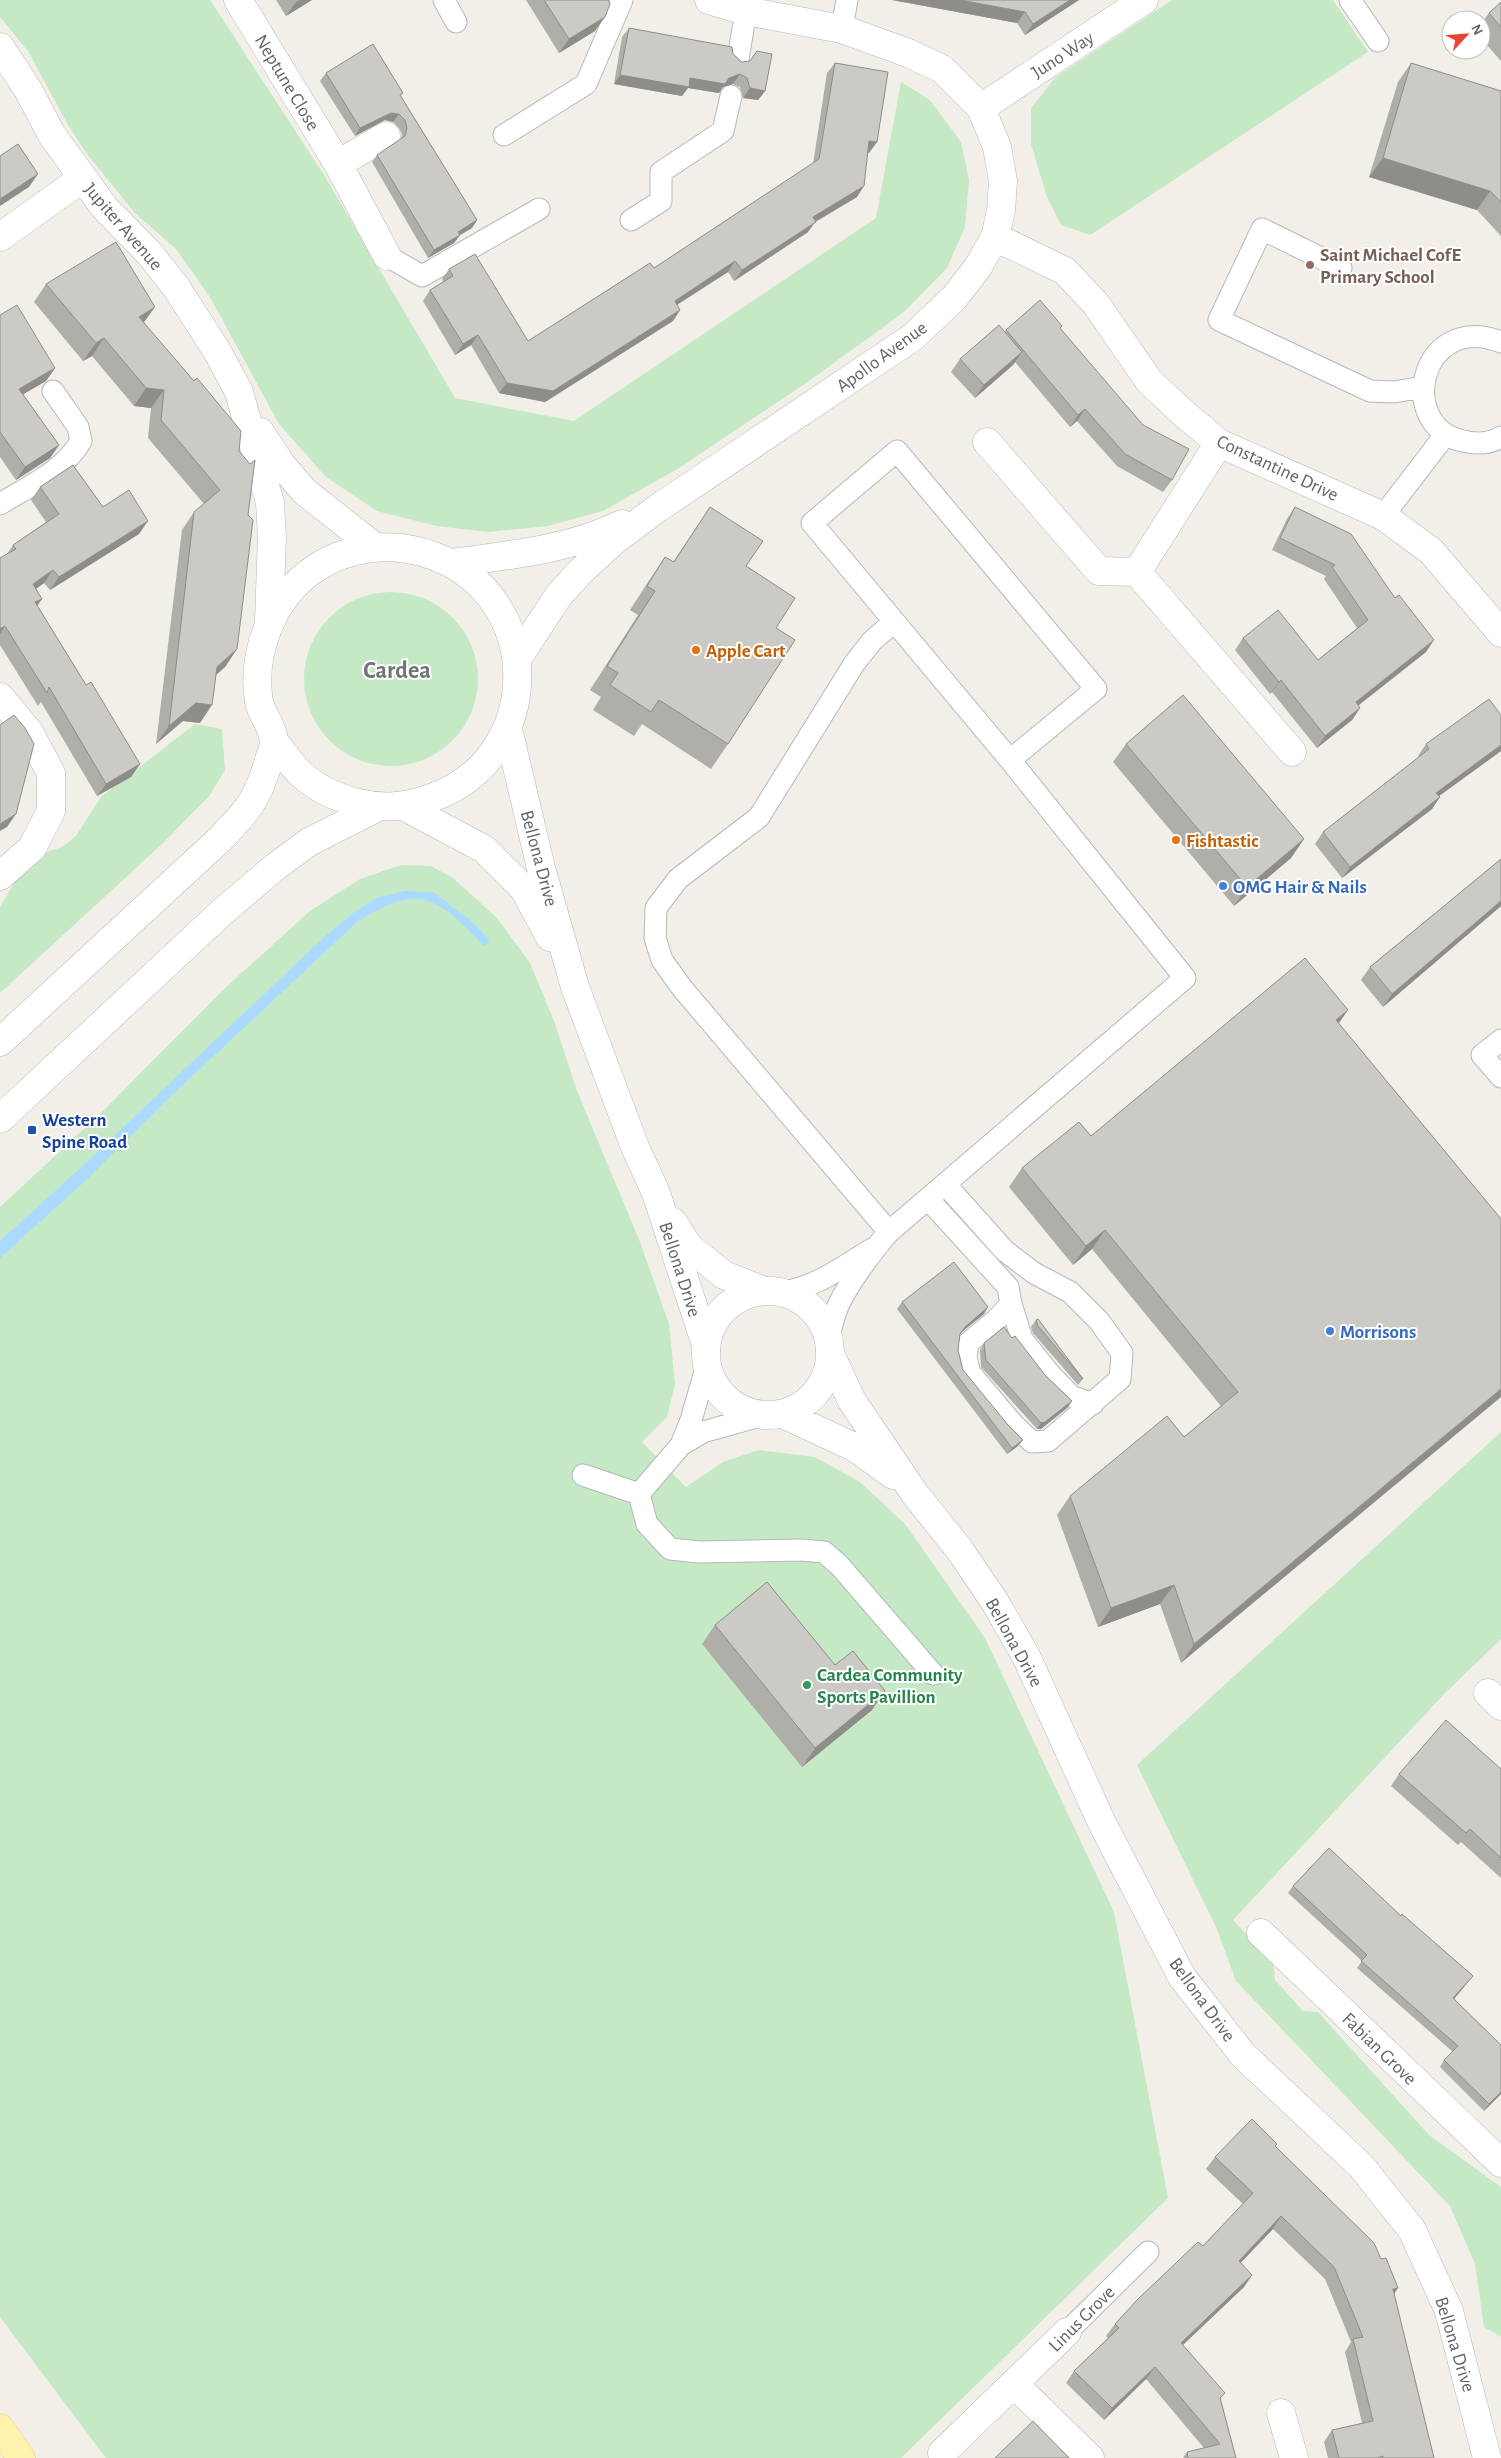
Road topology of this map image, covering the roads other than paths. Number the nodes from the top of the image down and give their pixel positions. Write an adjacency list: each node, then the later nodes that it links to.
1 (238, 0): 18 (street, Neptune Close)
2 (444, 0): 9 (lane)
3 (622, 0): 16 (lane)
4 (709, 0): 8 (street, Apollo Avenue)
5 (847, 0): 10 (lane)
6 (1144, 0): 15 (street, Juno Way)
7 (1350, 0): 11 (lane)
8 (746, 11): 10 (street, Apollo Avenue); 13 (lane)
9 (456, 22)
10 (842, 29): 15 (street, Apollo Avenue)
11 (1378, 41)
12 (0, 47): 19 (street, Jupiter Avenue)
13 (738, 59)
14 (732, 96): 21 (lane)
15 (980, 108): 23 (street, Apollo Avenue)
16 (504, 134)
17 (386, 136): 18 (street)
18 (338, 164): 24 (street, Neptune Close)
19 (83, 178): 22 (street); 29 (street, Jupiter Avenue)
20 (539, 209): 24 (lane)
21 (631, 220)
22 (0, 237)
23 (995, 237): 33 (street, Constantine Drive); 35 (street, Apollo Avenue)
24 (387, 256)
25 (1341, 268): 27 (lane)
26 (1501, 342): 27 (lane)
27 (1423, 387): 30 (lane)
28 (53, 391): 34 (lane)
29 (245, 407): 37 (street, Jupiter Avenue); 40 (street, Jupiter Avenue)
30 (1446, 434): 31 (lane); 36 (lane)
31 (1501, 437)
32 (987, 442): 39 (street)
33 (1220, 443): 36 (street, Constantine Drive); 39 (street)
34 (0, 504)
35 (658, 508): 38 (street, Apollo Avenue); 43 (street, Apollo Avenue)
36 (1383, 516): 42 (street, Constantine Drive)
37 (375, 546): 38 (street); 40 (street)
38 (451, 563): 43 (street)
39 (1137, 572): 47 (street)
40 (269, 622): 46 (street)
41 (894, 622): 48 (lane); 48 (lane); 60 (lane)
42 (1501, 634)
43 (517, 658): 45 (street)
44 (0, 697): 51 (street)
45 (508, 729): 50 (street); 52 (street, Bellona Drive)
46 (274, 741): 49 (street); 54 (street)
47 (1292, 752)
48 (1010, 760): 57 (lane)
49 (378, 807): 50 (street); 56 (street)
50 (405, 807): 52 (street, Bellona Drive)
51 (0, 876)
52 (575, 987): 58 (street, Bellona Drive)
53 (1501, 1040): 55 (lane)
54 (0, 1042)
55 (1501, 1077)
56 (0, 1119)
57 (945, 1184): 59 (lane); 65 (lane)
58 (656, 1193): 61 (street, Bellona Drive); 64 (street, Bellona Drive)
59 (928, 1199): 60 (lane); 62 (lane)
60 (883, 1239): 61 (lane); 63 (lane)
61 (773, 1291): 63 (street, Bellona Drive); 64 (street, Bellona Drive)
62 (1011, 1304): 65 (lane); 65 (lane)
63 (830, 1346): 66 (street); 70 (street, Bellona Drive)
64 (706, 1355): 66 (street, Bellona Drive); 67 (lane)
65 (1093, 1404)
66 (773, 1415): 67 (lane); 70 (street, Bellona Drive)
67 (681, 1445): 69 (lane)
68 (584, 1475): 69 (lane)
69 (639, 1494): 71 (lane)
70 (915, 1494): 83 (street, Bellona Drive)
71 (934, 1674)
72 (1260, 1933): 73 (street, Fabian Grove)
73 (1501, 2162)
74 (1148, 2252): 75 (lane, Linus Grove)
75 (1067, 2332): 76 (street, Linus Grove)
76 (1014, 2385): 79 (street, Linus Grove); 81 (street)
77 (1281, 2412): 82 (street)
78 (0, 2428): 80 (main road)
79 (940, 2456)
80 (22, 2458)
81 (1090, 2458)
82 (1294, 2458)
83 (1487, 2458)

